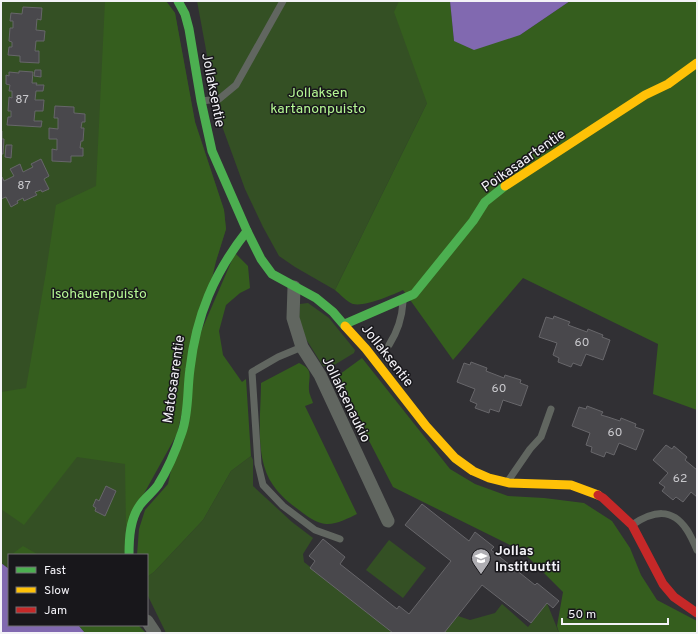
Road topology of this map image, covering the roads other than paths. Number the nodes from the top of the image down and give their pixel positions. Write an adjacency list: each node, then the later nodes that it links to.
1 (178, 1): 4 (street, Jollaksentie)
2 (283, 1): 4 (lane)
3 (697, 63): 7 (street, Poikasaartentie)
4 (201, 101): 5 (street, Jollaksentie)
5 (247, 231): 6 (street, Jollaksentie); 17 (street, Matosaarentie)
6 (294, 287): 8 (street, Jollaksentie); 10 (street, Jollaksenaukio)
7 (403, 300): 8 (street, Poikasaartentie); 9 (lane)
8 (345, 324): 12 (street, Jollaksentie)
9 (389, 345)
10 (302, 347): 13 (street, Jollaksenaukio); 15 (lane)
11 (551, 409): 12 (lane)
12 (506, 483): 14 (street, Jollaksentie)
13 (388, 521)
14 (632, 525): 16 (lane); 18 (street, Jollaksentie)
15 (340, 539)
16 (697, 550)
17 (129, 554)
18 (697, 613)
19 (148, 622): 20 (street)
20 (155, 633)

